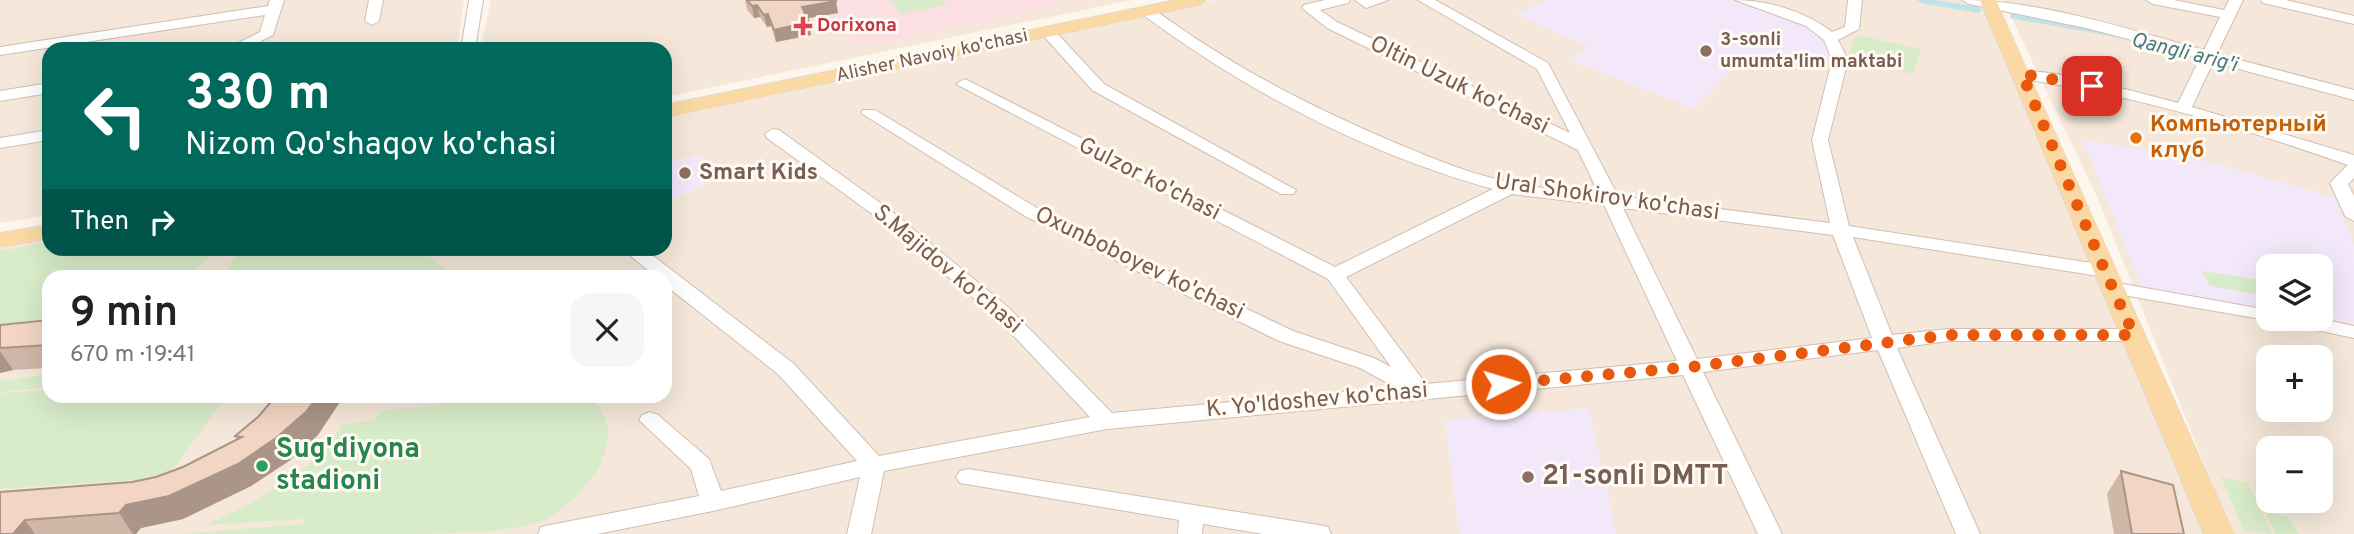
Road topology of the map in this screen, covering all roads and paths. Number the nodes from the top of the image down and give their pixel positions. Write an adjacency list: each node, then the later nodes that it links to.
1 (376, 0): 18 (street)
2 (476, 0): 24 (street)
3 (1199, 0): 15 (main road, Alisher Navoiy ko'chasi)
4 (1343, 0): 40 (street, Oltin Uzuk ko'chasi)
5 (1362, 0): 6 (street)
6 (1381, 0)
7 (1425, 0): 40 (street)
8 (1742, 0): 20 (street)
9 (1855, 0): 20 (street)
10 (2153, 0): 16 (street)
11 (2236, 0): 16 (street)
12 (2268, 0): 17 (street)
13 (1982, 2): 27 (street); 28 (main road)
14 (276, 4): 22 (street); 23 (street)
15 (1148, 6): 19 (main road, Alisher Navoiy ko'chasi); 21 (main road, Alisher Navoiy ko'chasi); 43 (street, Ural Shokirov ko'chasi)
16 (2230, 15): 27 (street)
17 (2354, 20)
18 (372, 21)
19 (1048, 32): 21 (main road, Alisher Navoiy ko'chasi); 44 (street)
20 (1830, 38): 49 (street)
21 (982, 40): 33 (main road, Alisher Navoiy ko'chasi); 34 (main road, Alisher Navoiy ko'chasi)
22 (53, 42)
23 (249, 42)
24 (469, 42)
25 (42, 44): 26 (street)
26 (0, 51)
27 (2209, 58): 32 (street); 35 (street)
28 (2022, 74): 35 (street); 55 (main road)
29 (964, 84): 54 (street, Gulzor ko'chasi)
30 (42, 89): 31 (street)
31 (0, 96)
32 (2354, 96)
33 (672, 100)
34 (672, 109)
35 (2183, 109): 41 (street)
36 (869, 113): 63 (street, Oxunboboyev ko'chasi)
37 (773, 134): 65 (street, S.Majidov ko'chasi)
38 (42, 136): 39 (street)
39 (0, 143)
40 (1585, 147): 45 (street)
41 (2354, 161)
42 (2354, 168): 46 (street)
43 (1509, 188): 45 (street, Ural Shokirov ko'chasi); 54 (street)
44 (1287, 190)
45 (1609, 198): 49 (street, Ural Shokirov ko'chasi); 62 (street)
46 (2354, 216)
47 (42, 219): 48 (main road)
48 (0, 226)
49 (1841, 230): 55 (street, Ural Shokirov ko'chasi); 61 (street)
50 (42, 233): 51 (main road)
51 (0, 240)
52 (640, 256): 53 (street)
53 (658, 270)
54 (1335, 275): 63 (street, Gulzor ko'chasi)
55 (2109, 280): 57 (street, Ural Shokirov ko'chasi); 60 (main road)
56 (672, 281): 66 (street)
57 (2256, 313)
58 (2333, 328): 59 (street)
59 (2354, 332)
60 (2134, 335): 61 (street, K. Yo'ldoshev ko'chasi); 75 (main road)
61 (1884, 341): 62 (street, K. Yo'ldoshev ko'chasi); 74 (street)
62 (1690, 367): 63 (street, K. Yo'ldoshev ko'chasi); 73 (street)
63 (1419, 391): 65 (street, K. Yo'ldoshev ko'chasi)
64 (650, 420): 68 (street)
65 (1107, 421): 66 (street, K. Yo'ldoshev ko'chasi)
66 (874, 465): 68 (street, K. Yo'ldoshev ko'chasi); 71 (street)
67 (968, 477): 69 (street)
68 (713, 502): 70 (street, K. Yo'ldoshev ko'chasi)
69 (1191, 523): 72 (street)
70 (563, 533)
71 (859, 534)
72 (1319, 534)
73 (1770, 534)
74 (1968, 534)
75 (2219, 534)

